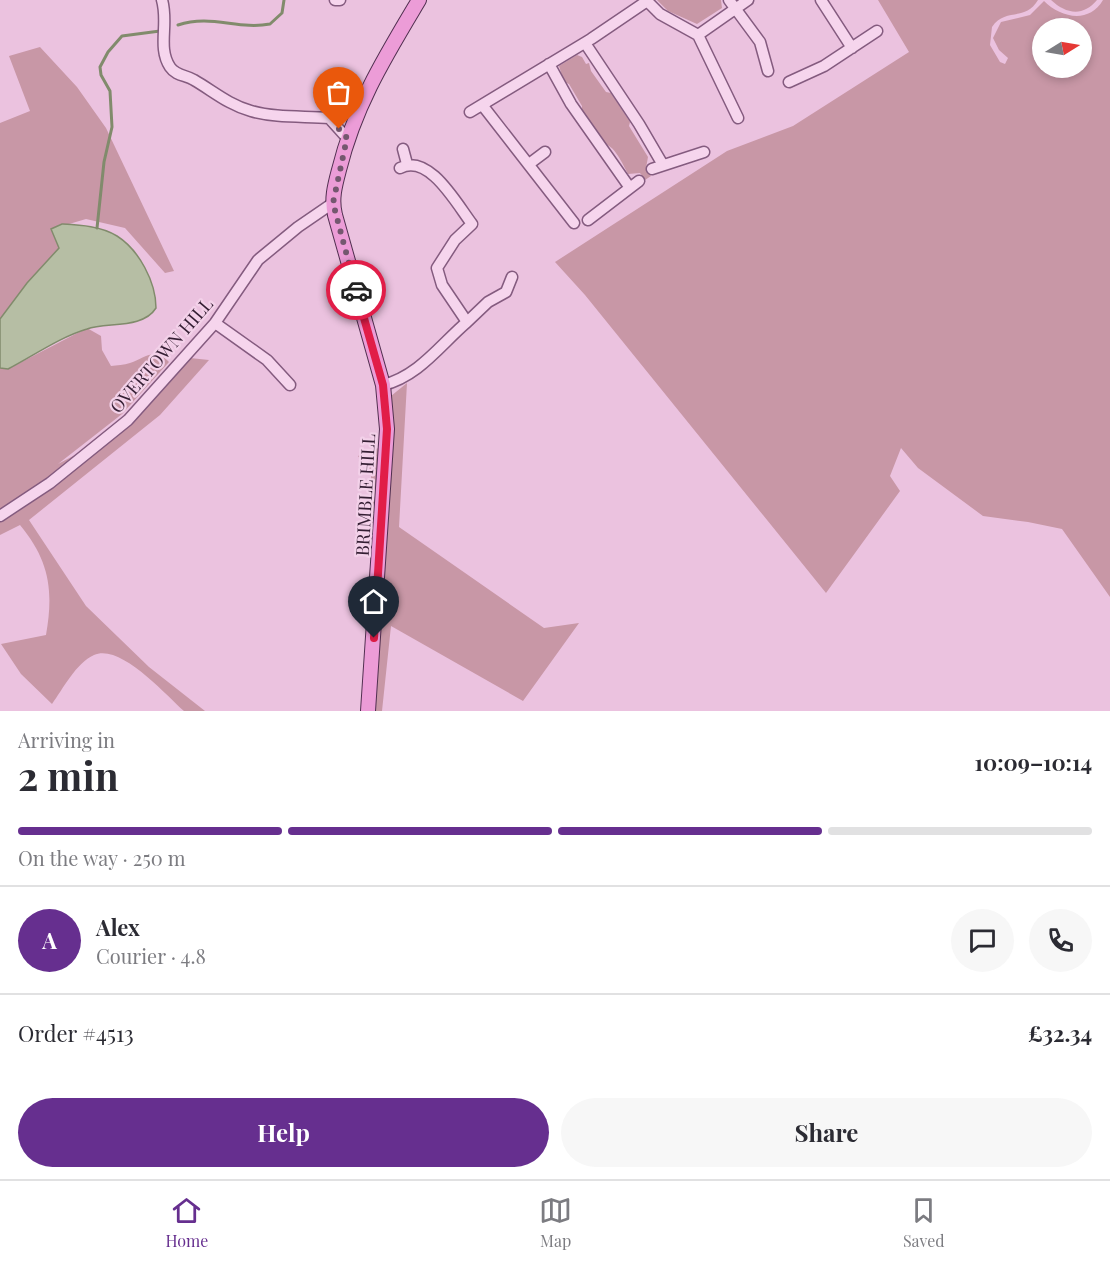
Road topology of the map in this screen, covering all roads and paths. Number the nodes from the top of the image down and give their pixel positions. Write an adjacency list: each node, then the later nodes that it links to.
1 (162, 0): 19 (street)
2 (334, 0): 3 (street)
3 (340, 0)
4 (419, 0): 17 (main road)
5 (748, 0): 8 (street)
6 (821, 0): 12 (street)
7 (646, 1): 10 (street); 11 (street)
8 (732, 4): 10 (street); 14 (street)
9 (878, 31): 12 (street)
10 (698, 35): 20 (street)
11 (585, 43): 13 (street); 24 (street)
12 (852, 48): 15 (street)
13 (549, 64): 16 (street); 27 (street)
14 (768, 70)
15 (789, 82)
16 (483, 106): 18 (street); 25 (street)
17 (356, 111): 19 (street); 21 (main road)
18 (470, 112)
19 (329, 118): 21 (street)
20 (738, 118)
21 (347, 138): 26 (main road)
22 (403, 149): 30 (street)
23 (545, 152): 25 (street)
24 (704, 152)
25 (529, 164): 28 (street)
26 (333, 203): 31 (street, OVERTOWN HILL); 33 (main road, BRIMBLE HILL)
27 (588, 220)
28 (574, 224)
29 (512, 277): 30 (street)
30 (468, 322): 33 (street)
31 (214, 323): 32 (street); 34 (street, OVERTOWN HILL)
32 (290, 385)
33 (383, 385): 35 (main road, BRIMBLE HILL)
34 (0, 516)
35 (368, 711)

